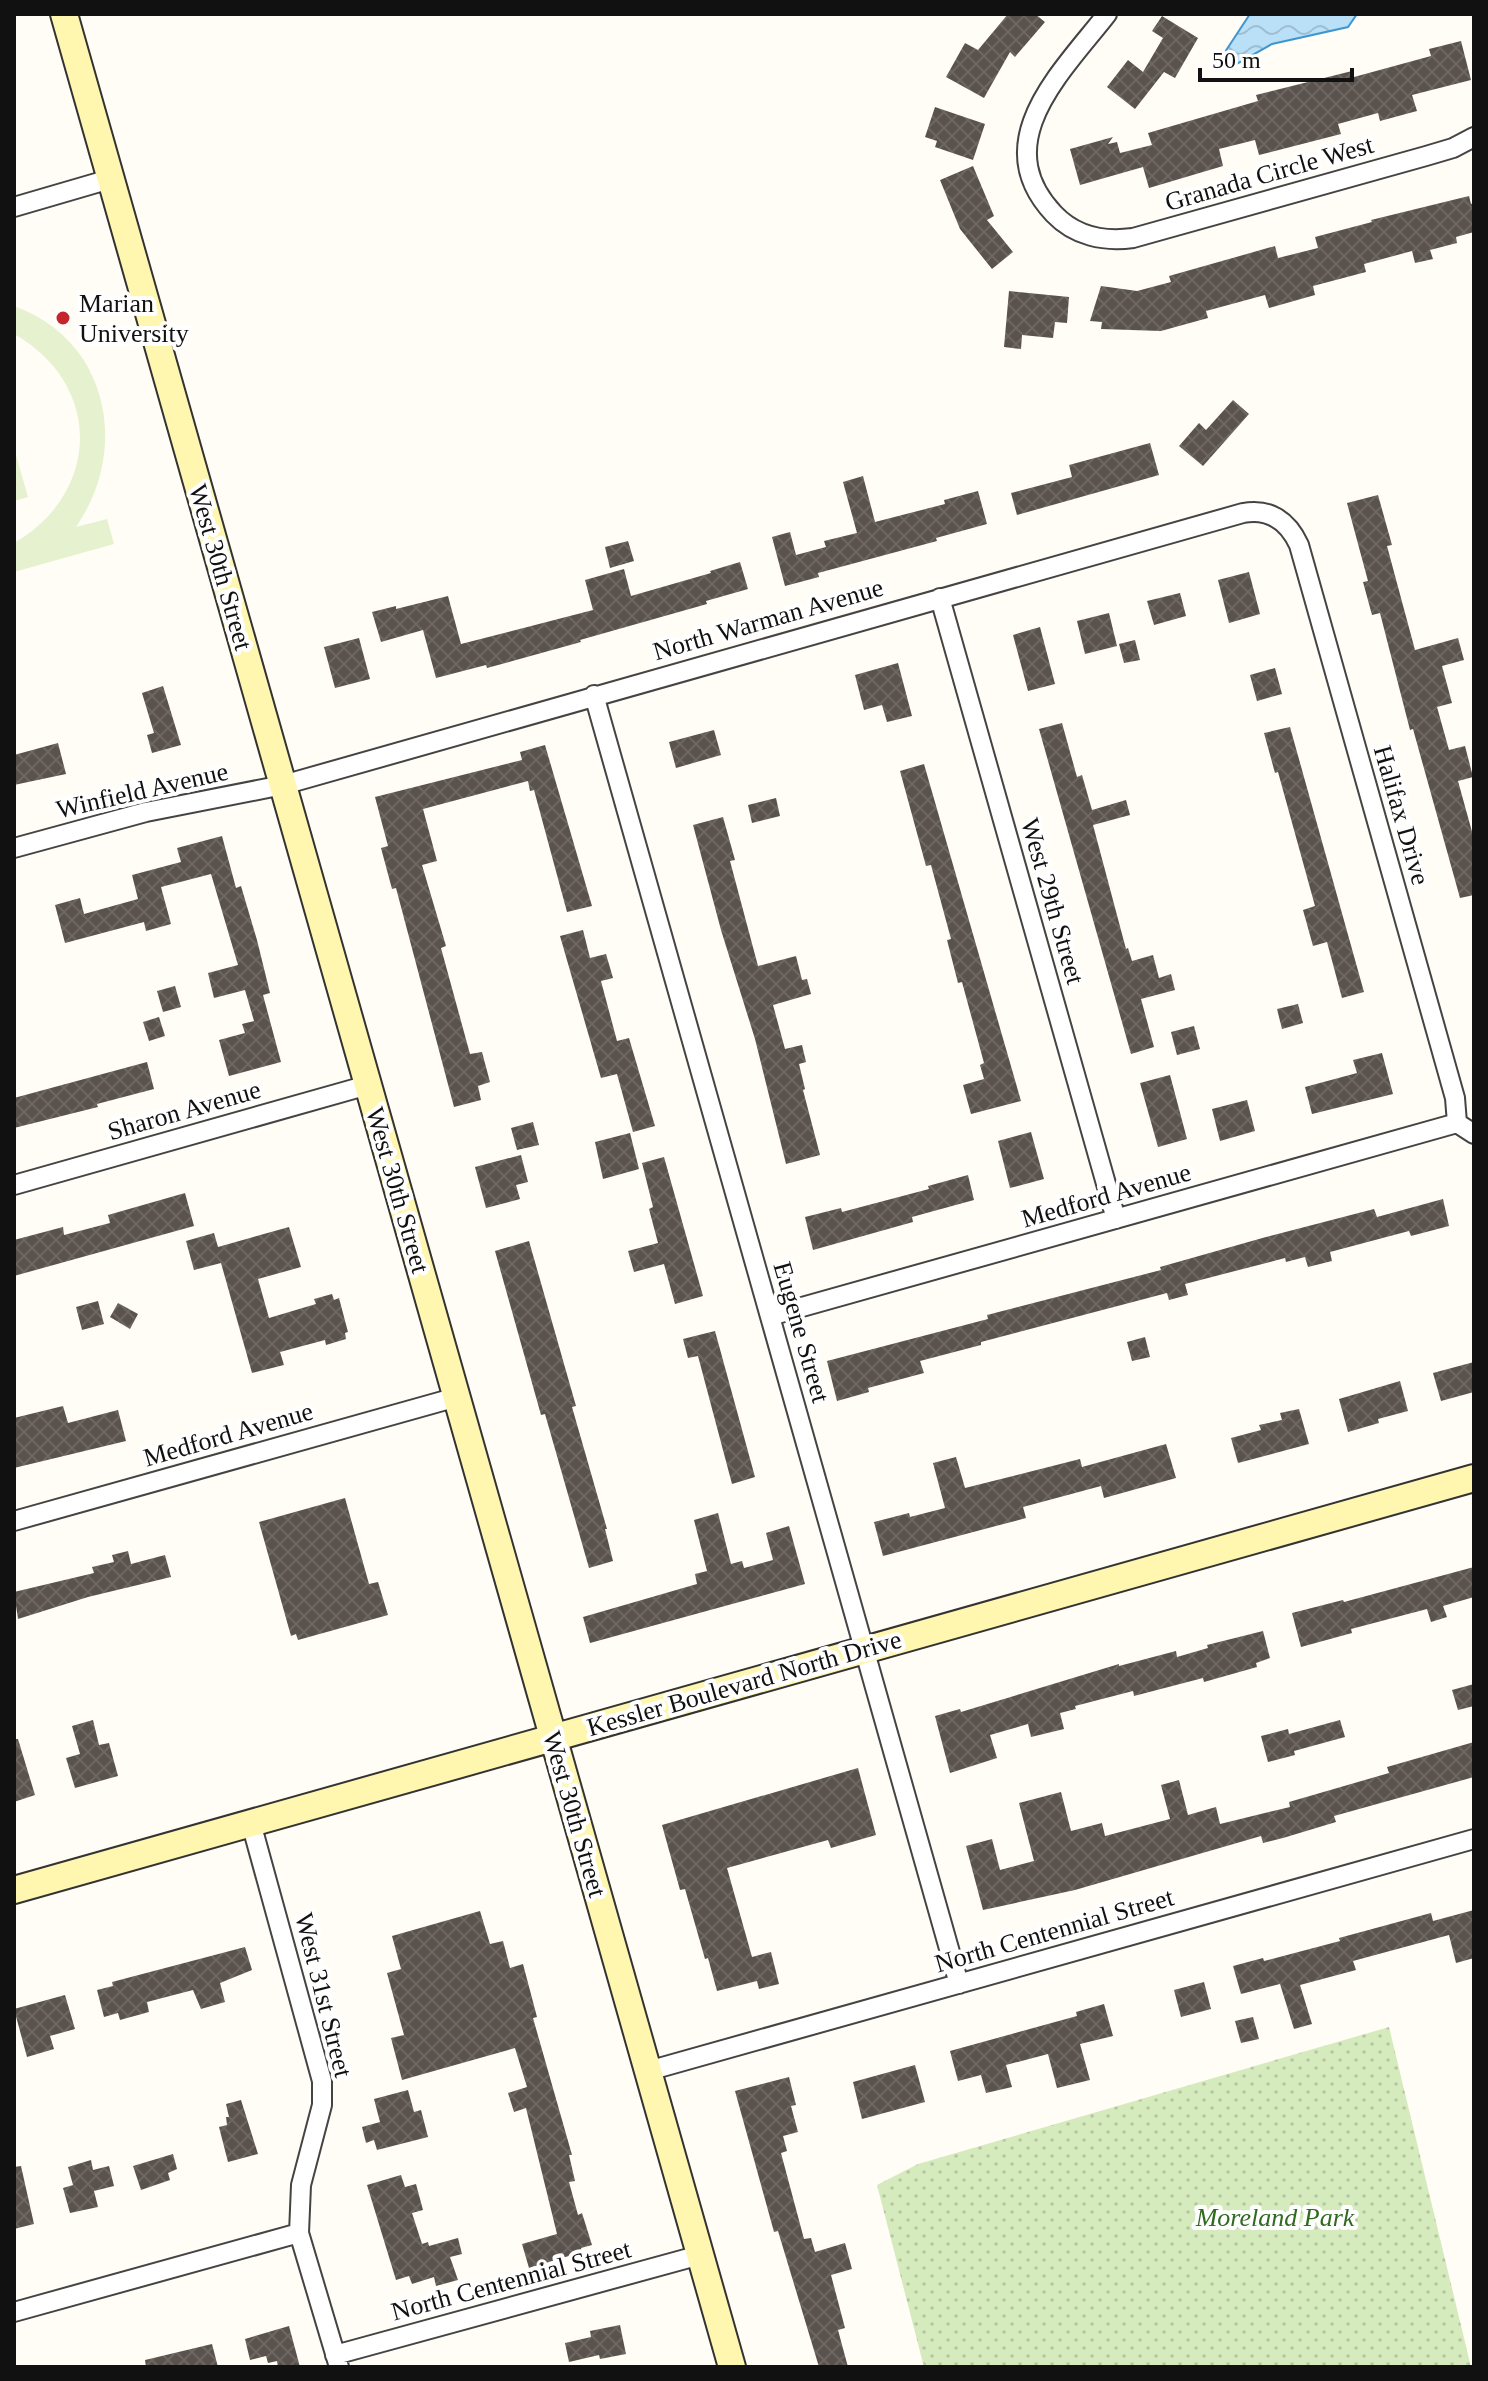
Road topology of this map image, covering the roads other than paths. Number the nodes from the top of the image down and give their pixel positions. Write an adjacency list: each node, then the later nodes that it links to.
1 (64, 14): 4 (main road, West 30th Street)
2 (1107, 14): 3 (street, Granada Circle West)
3 (1474, 137)
4 (110, 179): 5 (street); 9 (main road, West 30th Street)
5 (14, 207)
6 (1270, 514): 7 (street, North Warman Avenue); 12 (street, Halifax Drive)
7 (940, 598): 8 (street, North Warman Avenue); 15 (street, West 29th Street)
8 (594, 695): 9 (street, North Warman Avenue); 16 (street, Eugene Street)
9 (283, 785): 10 (street, Winfield Avenue); 11 (main road, West 30th Street)
10 (14, 848)
11 (368, 1085): 14 (street, Sharon Avenue); 17 (main road, West 30th Street)
12 (1457, 1123): 13 (street); 15 (street, Medford Avenue)
13 (1474, 1134)
14 (14, 1185)
15 (1116, 1219): 16 (street, Medford Avenue)
16 (770, 1316): 20 (street, Eugene Street)
17 (457, 1397): 19 (street, Medford Avenue); 21 (main road, West 30th Street)
18 (1474, 1478): 20 (main road, Kessler Boulevard North Drive)
19 (14, 1521)
20 (864, 1650): 21 (main road, Kessler Boulevard North Drive); 25 (street, Eugene Street)
21 (554, 1737): 22 (main road, Kessler Boulevard North Drive); 26 (main road, West 30th Street)
22 (251, 1823): 24 (main road, Kessler Boulevard North Drive); 27 (street, West 31st Street)
23 (1474, 1839): 25 (street, North Centennial Street)
24 (14, 1890)
25 (959, 1984): 26 (street, North Centennial Street)
26 (648, 2071): 28 (main road, West 30th Street)
27 (299, 2233): 29 (street); 30 (street, West 31st Street)
28 (700, 2255): 30 (street, North Centennial Street); 31 (main road, West 30th Street)
29 (14, 2312)
30 (337, 2361)
31 (732, 2367)

